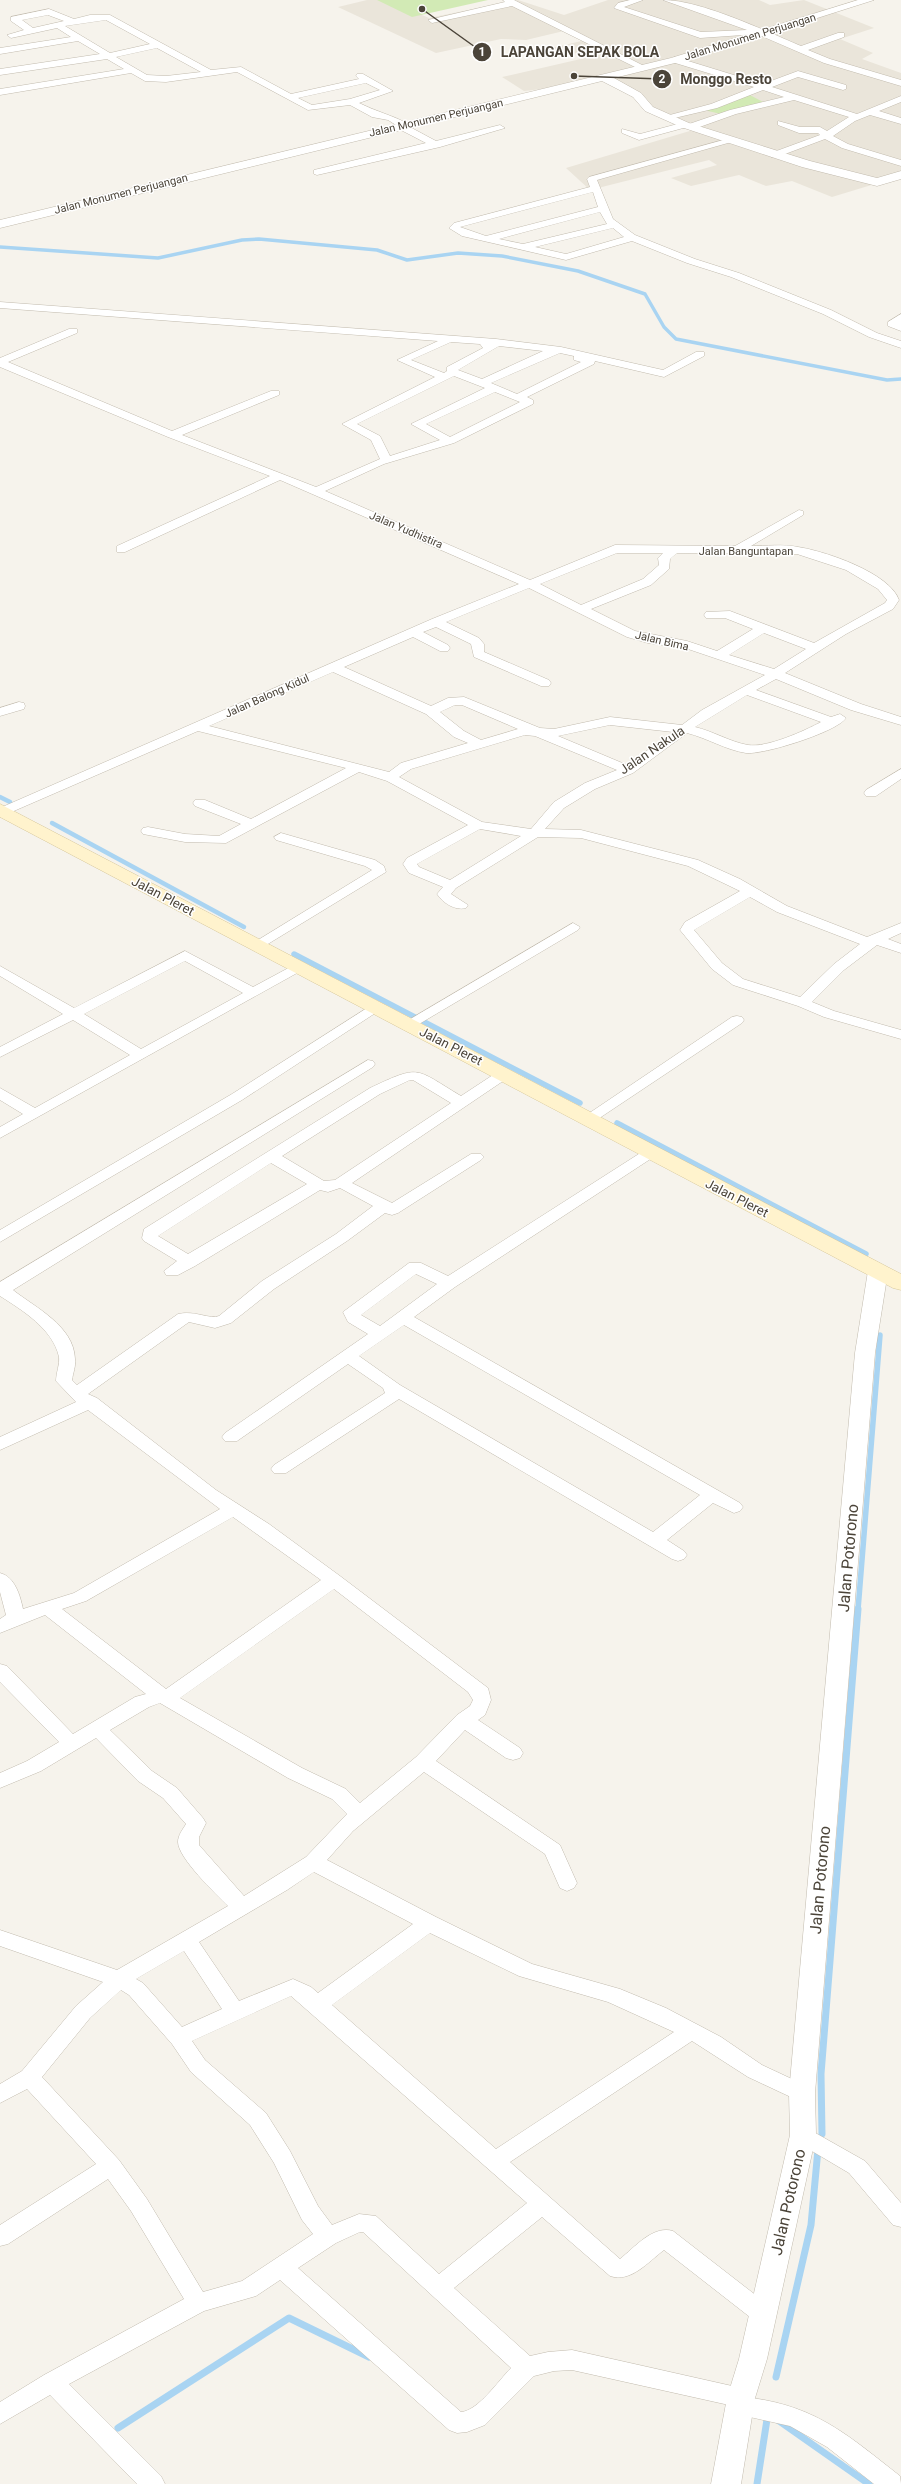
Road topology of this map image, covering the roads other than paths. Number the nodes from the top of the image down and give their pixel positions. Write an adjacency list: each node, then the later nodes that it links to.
1 (639, 0): 10 (street)
2 (667, 0): 10 (street)
3 (869, 0): 10 (street, Jalan Monumen Perjuangan)
4 (510, 1): 5 (street); 20 (street)
5 (432, 20)
6 (72, 21): 7 (street); 8 (street); 13 (street)
7 (58, 25): 8 (street); 12 (street)
8 (31, 30): 9 (street)
9 (11, 35)
10 (755, 35): 14 (street); 15 (street); 18 (street, Jalan Monumen Perjuangan)
11 (840, 35): 15 (street)
12 (78, 38): 16 (street); 17 (street)
13 (157, 45): 17 (street); 23 (street)
14 (772, 47)
15 (799, 50): 19 (street)
16 (0, 51)
17 (108, 56): 21 (street); 22 (street)
18 (675, 60): 20 (street, Jalan Monumen Perjuangan); 28 (street)
19 (827, 61): 24 (street); 26 (street)
20 (644, 68): 25 (street, Jalan Monumen Perjuangan)
21 (133, 70): 23 (street); 29 (street)
22 (0, 72)
23 (208, 72): 31 (street)
24 (798, 74): 27 (street); 28 (street)
25 (605, 78): 37 (street); 40 (street, Jalan Monumen Perjuangan)
26 (901, 84)
27 (843, 87)
28 (762, 88): 30 (street); 37 (street)
29 (0, 92)
30 (795, 96): 36 (street); 41 (street)
31 (288, 97): 32 (street); 34 (street)
32 (366, 99): 34 (street); 40 (street)
33 (901, 99): 35 (street)
34 (351, 102): 40 (street)
35 (871, 112): 36 (street); 38 (street)
36 (859, 117): 44 (street)
37 (669, 118): 41 (street)
38 (901, 121)
39 (781, 123): 44 (street)
40 (404, 125): 46 (street); 54 (street, Jalan Monumen Perjuangan)
41 (688, 126): 43 (street); 45 (street)
42 (500, 128): 46 (street)
43 (625, 131)
44 (826, 136): 48 (street); 49 (street)
45 (730, 141): 48 (street); 52 (street)
46 (434, 144): 47 (street); 50 (street)
47 (450, 152)
48 (774, 155): 51 (street)
49 (901, 163)
50 (317, 172)
51 (901, 175)
52 (594, 189): 53 (street); 57 (street)
53 (604, 208): 55 (street); 57 (street)
54 (0, 224)
55 (615, 225): 56 (street); 58 (street)
56 (631, 236): 58 (street); 63 (street)
57 (486, 239): 58 (street)
58 (523, 247)
59 (0, 305): 64 (street)
60 (901, 317): 61 (street)
61 (901, 328)
62 (73, 331): 65 (street)
63 (901, 345)
64 (700, 354)
65 (0, 362): 71 (street, Jalan Yudhistira)
66 (449, 374): 66 (street); 67 (street); 73 (street)
67 (482, 383): 68 (street); 70 (street)
68 (495, 388): 70 (street); 72 (street)
69 (275, 394): 71 (street)
70 (519, 397): 72 (street)
71 (172, 435): 74 (street, Jalan Yudhistira)
72 (450, 441): 73 (street)
73 (386, 460): 75 (street)
74 (280, 476): 75 (street, Jalan Yudhistira); 77 (street)
75 (315, 492): 80 (street, Jalan Yudhistira)
76 (799, 513): 78 (street)
77 (121, 549)
78 (739, 549): 79 (street, Jalan Banguntapan); 87 (street, Jalan Banguntapan)
79 (672, 551): 80 (street, Jalan Banguntapan); 81 (street)
80 (532, 585): 81 (street, Jalan Bima); 83 (street, Jalan Balong Kidul)
81 (581, 609): 88 (street, Jalan Bima)
82 (710, 615): 84 (street)
83 (436, 622): 85 (street, Jalan Balong Kidul); 91 (street)
84 (761, 629): 87 (street); 88 (street)
85 (414, 632): 86 (street); 89 (street, Jalan Balong Kidul)
86 (444, 648)
87 (815, 648): 90 (street, Jalan Banguntapan)
88 (718, 656): 90 (street, Jalan Bima)
89 (333, 667): 94 (street); 97 (street, Jalan Balong Kidul)
90 (775, 674): 92 (street, Jalan Nakula); 96 (street)
91 (546, 683)
92 (745, 690): 98 (street, Jalan Nakula); 98 (street)
93 (19, 706): 95 (street)
94 (431, 711): 99 (street); 100 (street)
95 (0, 712)
96 (901, 721)
97 (197, 727): 101 (street); 107 (street, Jalan Balong Kidul)
98 (684, 729): 99 (street); 102 (street, Jalan Nakula)
99 (535, 730): 100 (street); 102 (street)
100 (480, 744): 104 (street)
101 (356, 768): 104 (street); 108 (street)
102 (628, 770): 111 (street, Jalan Nakula)
103 (901, 773): 105 (street)
104 (392, 778): 109 (street)
105 (871, 793)
106 (200, 803): 108 (street)
107 (1, 811): 119 (main road, Jalan Pleret)
108 (252, 824): 110 (street)
109 (478, 825): 111 (street); 113 (street)
110 (148, 831)
111 (535, 833): 113 (street, Jalan Nakula); 114 (street)
112 (281, 837): 119 (street)
113 (451, 885): 115 (street)
114 (750, 891): 118 (street); 124 (street)
115 (461, 905)
116 (573, 926): 128 (street)
117 (901, 927): 118 (street)
118 (874, 941): 120 (street); 124 (street)
119 (258, 946): 121 (main road, Jalan Pleret)
120 (901, 949)
121 (299, 968): 123 (street); 125 (main road, Jalan Pleret)
122 (1, 971): 126 (street)
123 (253, 993): 126 (street); 131 (street)
124 (804, 1003): 129 (street)
125 (375, 1007): 128 (main road, Jalan Pleret); 145 (street)
126 (72, 1014): 130 (street); 131 (street)
127 (737, 1020): 137 (street)
128 (409, 1024): 133 (main road, Jalan Pleret)
129 (901, 1036)
130 (0, 1053)
131 (141, 1055): 136 (street)
132 (368, 1064): 151 (street)
133 (504, 1074): 135 (street); 137 (main road, Jalan Pleret)
134 (0, 1093): 136 (street)
135 (462, 1104): 140 (street); 142 (street)
136 (34, 1114): 138 (street)
137 (590, 1118): 139 (main road, Jalan Pleret)
138 (0, 1133)
139 (650, 1153): 147 (main road, Jalan Pleret); 149 (street)
140 (272, 1157): 143 (street); 146 (street)
141 (476, 1157): 144 (street)
142 (341, 1183): 143 (street); 144 (street)
143 (318, 1184): 146 (street)
144 (383, 1206): 156 (street)
145 (0, 1237)
146 (189, 1262): 148 (street)
147 (878, 1270): 150 (main road, Jalan Pleret); 191 (street, Jalan Potorono)
148 (172, 1271)
149 (449, 1283): 152 (street); 153 (street)
150 (901, 1283)
151 (1, 1289): 156 (street)
152 (403, 1318): 153 (street); 160 (street)
153 (380, 1334): 154 (street)
154 (347, 1356): 155 (street); 157 (street)
155 (394, 1389): 159 (street); 163 (street)
156 (84, 1398): 158 (street); 162 (street)
157 (231, 1437)
158 (3, 1438)
159 (280, 1469)
160 (711, 1495): 161 (street); 163 (street)
161 (734, 1507)
162 (233, 1509): 166 (street); 167 (street)
163 (654, 1541): 164 (street)
164 (678, 1555)
165 (0, 1579): 168 (street)
166 (334, 1580): 171 (street); 172 (street)
167 (48, 1608): 168 (street); 171 (street)
168 (16, 1618): 169 (street)
169 (0, 1627)
170 (0, 1671): 174 (street)
171 (165, 1697): 173 (street); 178 (street)
172 (464, 1720): 175 (street); 176 (street)
173 (97, 1728): 174 (street); 181 (street)
174 (71, 1743): 177 (street)
175 (513, 1752)
176 (424, 1762): 178 (street); 180 (street)
177 (0, 1781)
178 (360, 1815): 179 (street)
179 (313, 1862): 181 (street); 182 (street)
180 (567, 1883)
181 (243, 1907): 184 (street)
182 (429, 1924): 186 (street); 188 (street)
183 (0, 1938): 185 (street)
184 (187, 1940): 185 (street); 187 (street)
185 (119, 1979): 189 (street); 190 (street)
186 (317, 2006): 187 (street); 194 (street)
187 (235, 2012): 189 (street)
188 (690, 2032): 191 (street); 194 (street)
189 (179, 2038): 198 (street)
190 (29, 2077): 192 (street); 195 (street)
191 (802, 2093): 193 (street, Jalan Potorono)
192 (0, 2094)
193 (803, 2135): 197 (street); 203 (street, Jalan Potorono)
194 (495, 2161): 196 (street)
195 (111, 2166): 199 (street); 202 (street)
196 (542, 2204): 201 (street); 203 (street)
197 (901, 2218)
198 (328, 2236): 200 (street); 201 (street)
199 (0, 2237)
200 (281, 2267): 202 (street); 204 (street)
201 (439, 2287): 204 (street)
202 (198, 2303): 205 (street)
203 (763, 2314): 206 (street, Jalan Potorono)
204 (527, 2368): 206 (street)
205 (52, 2382): 207 (street); 208 (street)
206 (741, 2402): 209 (street, Jalan Potorono); 210 (street)
207 (0, 2414)
208 (153, 2484)
209 (726, 2484)
210 (892, 2484)

